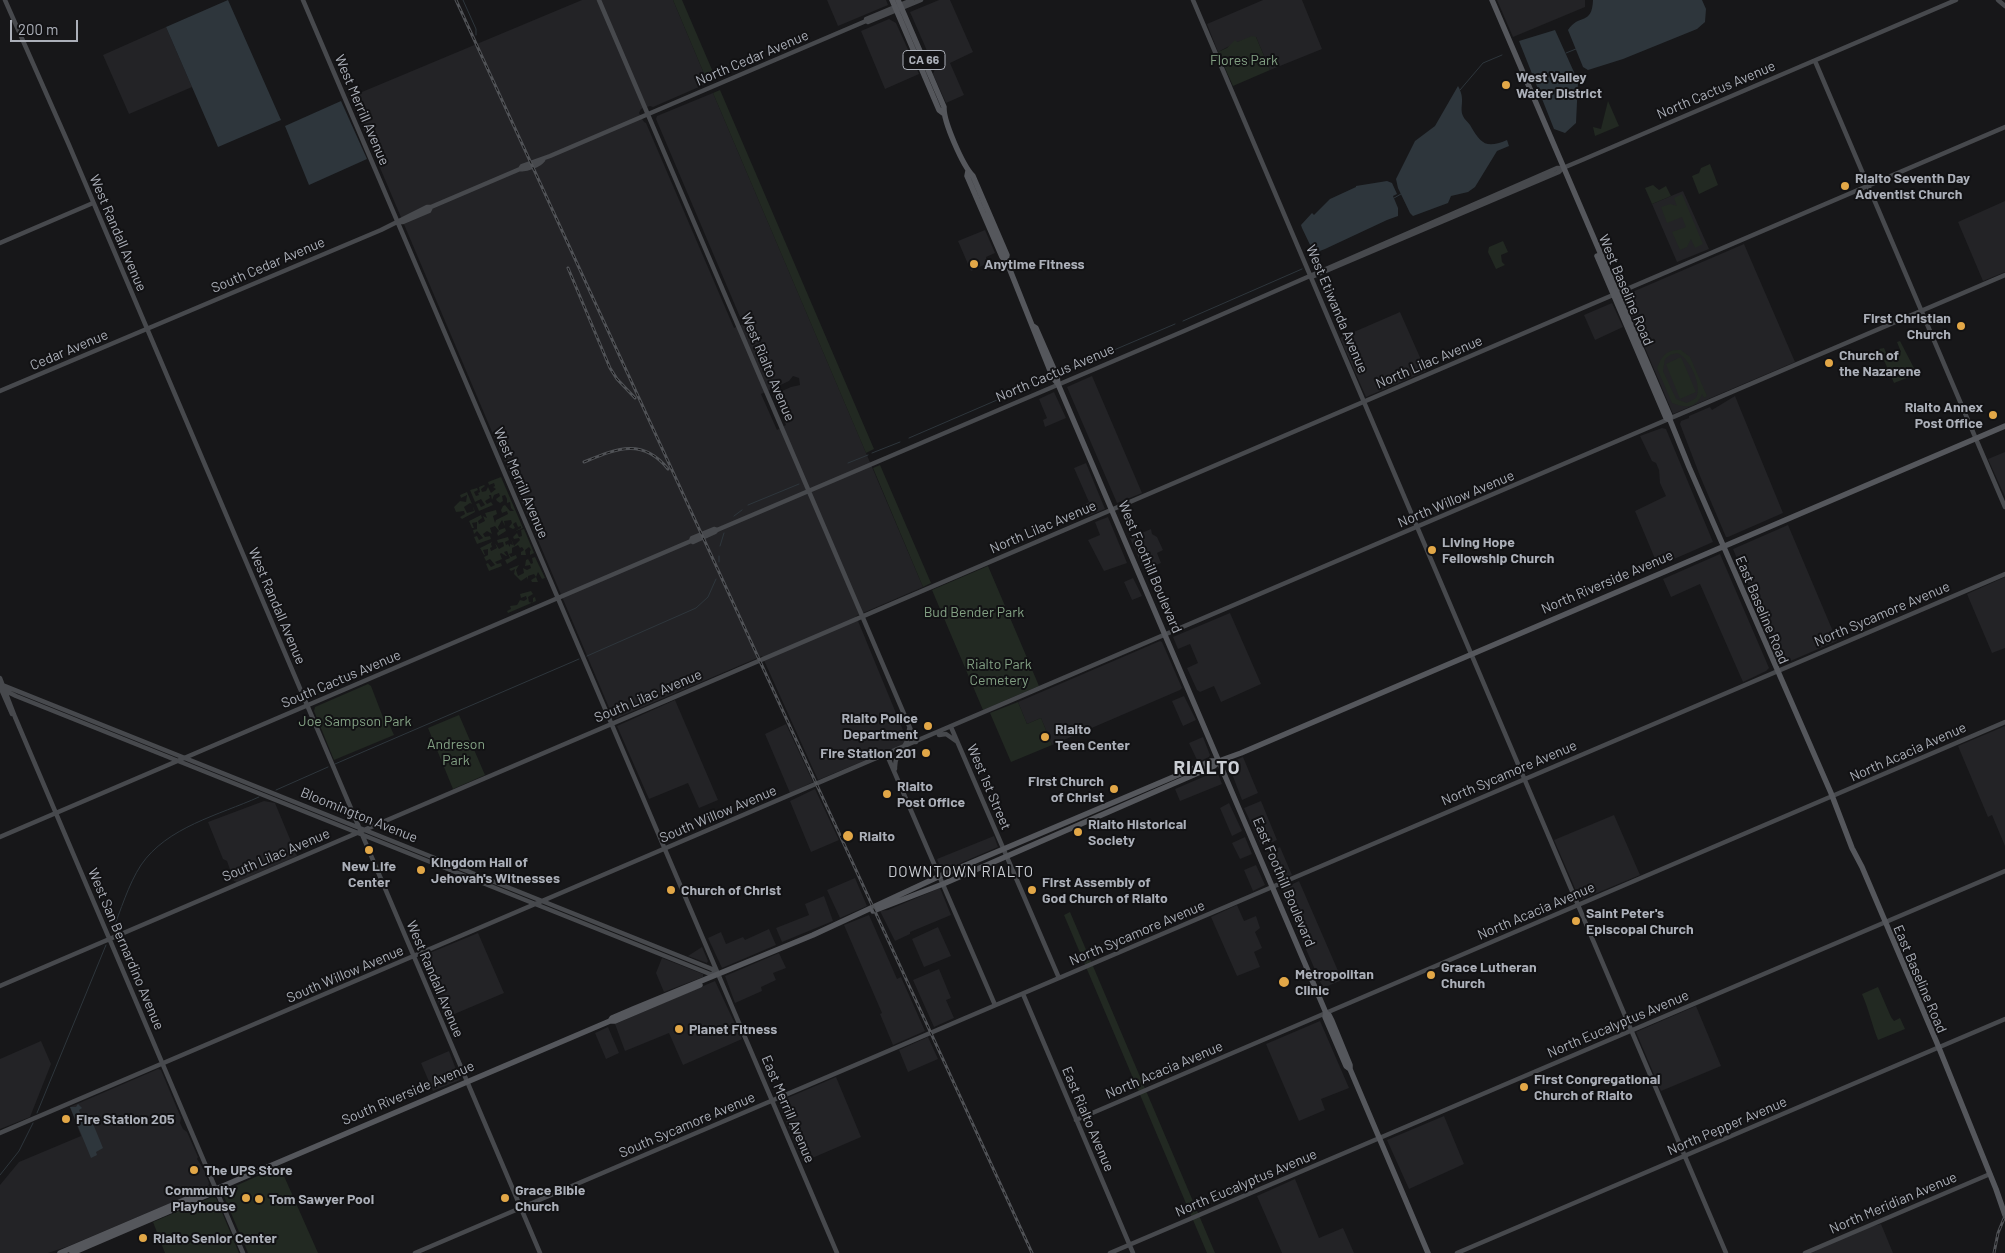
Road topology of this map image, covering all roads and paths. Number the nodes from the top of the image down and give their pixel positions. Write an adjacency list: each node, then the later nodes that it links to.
1 (5, 0): 24 (street, West Randall Avenue)
2 (303, 0): 25 (street, West Merrill Avenue)
3 (599, 0): 19 (street, West Rialto Avenue)
4 (892, 0): 11 (main road, West Foothill Boulevard)
5 (912, 0): 11 (street, North Cedar Avenue)
6 (921, 0): 11 (street, North Cedar Avenue)
7 (1193, 0): 29 (street, West Etiwanda Avenue)
8 (1492, 0): 21 (main road, West Baseline Road)
9 (1956, 0): 14 (street, North Cactus Avenue)
10 (1998, 0): 12 (street)
11 (898, 6): 13 (main road, West Foothill Boulevard); 15 (main road, West Foothill Boulevard / CA 66); 19 (street, North Cedar Avenue)
12 (2005, 6)
13 (914, 51): 15 (main road); 16 (main road, West Foothill Boulevard)
14 (1814, 61): 21 (street, North Cactus Avenue); 23 (street)
15 (928, 69): 17 (main road, West Foothill Boulevard / CA 66)
16 (927, 81): 17 (main road); 18 (main road, West Foothill Boulevard)
17 (942, 103): 18 (main road, West Foothill Boulevard / CA 66)
18 (943, 113): 22 (main road, West Foothill Boulevard)
19 (648, 115): 25 (street, South Cedar Avenue); 39 (street, West Rialto Avenue)
20 (2005, 127): 23 (street, North Lilac Avenue)
21 (1563, 168): 29 (street, North Cactus Avenue); 30 (main road, West Baseline Road)
22 (968, 171): 27 (main road, West Foothill Boulevard); 27 (main road, West Foothill Boulevard)
23 (1868, 186): 30 (street, North Lilac Avenue); 31 (street)
24 (93, 203): 26 (street); 32 (street, West Randall Avenue)
25 (398, 222): 32 (street, South Cedar Avenue); 45 (street, West Merrill Avenue)
26 (0, 244)
27 (1006, 260): 33 (main road, West Foothill Boulevard)
28 (2005, 275): 31 (street, North Willow Avenue)
29 (1310, 276): 33 (street, North Cactus Avenue); 35 (street, West Etiwanda Avenue)
30 (1616, 294): 35 (street, North Lilac Avenue); 36 (main road, West Baseline Road)
31 (1922, 312): 36 (street, North Willow Avenue); 38 (street)
32 (147, 329): 34 (street, Cedar Avenue); 56 (street, West Randall Avenue)
33 (1058, 384): 39 (street, North Cactus Avenue); 41 (main road, West Foothill Boulevard)
34 (0, 391)
35 (1364, 402): 41 (street, North Lilac Avenue); 42 (street, West Etiwanda Avenue)
36 (1670, 420): 42 (street, North Willow Avenue); 43 (main road, West Baseline Road)
37 (2005, 426): 38 (main road, North Riverside Avenue)
38 (1976, 438): 40 (street); 43 (main road, North Riverside Avenue)
39 (808, 490): 45 (street, South Cactus Avenue); 47 (street, West Rialto Avenue)
40 (2005, 507)
41 (1112, 510): 47 (street, North Lilac Avenue); 48 (main road, West Foothill Boulevard)
42 (1417, 527): 48 (street, North Willow Avenue); 49 (street, West Etiwanda Avenue)
43 (1724, 546): 46 (main road, East Baseline Road); 46 (main road, East Baseline Road); 49 (main road, North Riverside Avenue)
44 (2005, 574): 50 (street, North Sycamore Avenue)
45 (558, 598): 56 (street, South Cactus Avenue); 59 (street, West Merrill Avenue)
46 (1749, 606): 50 (main road, East Baseline Road); 50 (main road, East Baseline Road)
47 (862, 617): 59 (street, South Lilac Avenue); 60 (street, West Rialto Avenue)
48 (1166, 635): 61 (street, North Willow Avenue); 72 (main road, West Foothill Boulevard)
49 (1471, 654): 72 (main road, North Riverside Avenue); 76 (street, West Etiwanda Avenue)
50 (1777, 671): 76 (street, North Sycamore Avenue); 77 (main road, East Baseline Road)
51 (0, 678): 52 (street, West San Bernardino Avenue)
52 (1, 686): 53 (street, West San Bernardino Avenue); 57 (street, West San Bernardino Avenue); 70 (street, Bloomington Avenue)
53 (5, 691): 54 (street, Bloomington Avenue); 55 (street, West San Bernardino Avenue)
54 (16, 696): 55 (street); 68 (street, Bloomington Avenue)
55 (10, 702): 57 (street, West San Bernardino Avenue)
56 (307, 705): 67 (street, South Cactus Avenue); 78 (street, West Randall Avenue)
57 (15, 717): 79 (street, West San Bernardino Avenue)
58 (2005, 722): 77 (street, North Acacia Avenue)
59 (611, 724): 81 (street, South Lilac Avenue); 87 (street, West Merrill Avenue)
60 (909, 726): 63 (street); 64 (street, West Rialto Avenue); 66 (street)
61 (951, 727): 62 (street, North Willow Avenue); 65 (street, West 1st Street)
62 (932, 735): 63 (street, North Willow Avenue); 65 (street)
63 (926, 738): 64 (street, North Willow Avenue)
64 (916, 742): 66 (street, South Willow Avenue)
65 (958, 744): 88 (street, West 1st Street)
66 (903, 748): 69 (street, South Willow Avenue); 75 (street)
67 (200, 751): 70 (street, South Cactus Avenue); 73 (street)
68 (163, 754): 71 (street, Bloomington Avenue); 74 (street)
69 (887, 755): 75 (street); 87 (street, South Willow Avenue)
70 (184, 758): 71 (street, South Cactus Avenue); 73 (street, Bloomington Avenue)
71 (178, 761): 74 (street, South Cactus Avenue); 80 (street, Bloomington Avenue)
72 (1219, 761): 88 (main road, North Riverside Avenue); 89 (main road, North Riverside Avenue); 93 (main road, East Foothill Boulevard)
73 (198, 764): 80 (street, Bloomington Avenue)
74 (163, 767): 79 (street, South Cactus Avenue)
75 (895, 773): 91 (street)
76 (1525, 779): 93 (street, North Sycamore Avenue); 96 (street, West Etiwanda Avenue)
77 (1831, 797): 96 (street, North Acacia Avenue); 98 (main road, East Baseline Road)
78 (350, 808): 80 (street); 82 (street, West Randall Avenue)
79 (55, 813): 84 (street, South Cactus Avenue); 99 (street, West San Bernardino Avenue)
80 (347, 825): 82 (street, Bloomington Avenue); 85 (street)
81 (376, 825): 82 (street, South Lilac Avenue); 83 (street)
82 (360, 831): 83 (street, Bloomington Avenue); 85 (street, South Lilac Avenue); 86 (street, West Randall Avenue)
83 (374, 836): 86 (street); 94 (street, Bloomington Avenue); 95 (street, Bloomington Avenue)
84 (0, 837)
85 (347, 838): 99 (street, South Lilac Avenue)
86 (367, 847): 100 (street, West Randall Avenue)
87 (665, 849): 94 (street, South Willow Avenue); 102 (street, West Merrill Avenue)
88 (1004, 849): 89 (street, West 1st Street); 91 (main road, South Riverside Avenue)
89 (1007, 856): 92 (main road, South Riverside Avenue); 104 (street, West 1st Street)
90 (2005, 871): 98 (street, North Eucalyptus Avenue)
91 (940, 876): 92 (street); 97 (main road, South Riverside Avenue)
92 (943, 884): 97 (main road, South Riverside Avenue); 109 (street)
93 (1272, 887): 104 (street, North Sycamore Avenue); 111 (main road, East Foothill Boulevard)
94 (543, 901): 95 (street, South Willow Avenue); 102 (street, Bloomington Avenue)
95 (536, 904): 100 (street, South Willow Avenue); 101 (street, Bloomington Avenue)
96 (1578, 905): 111 (street, North Acacia Avenue); 114 (street, West Etiwanda Avenue)
97 (862, 913): 102 (main road, South Riverside Avenue)
98 (1884, 923): 114 (street, North Eucalyptus Avenue); 115 (main road, East Baseline Road)
99 (109, 939): 105 (street, South Lilac Avenue); 116 (street, West San Bernardino Avenue)
100 (414, 957): 116 (street, South Willow Avenue); 117 (street, West Randall Avenue)
101 (702, 970): 102 (street, Bloomington Avenue); 103 (street)
102 (719, 974): 103 (main road, South Riverside Avenue); 113 (main road, South Riverside Avenue); 118 (street, East Merrill Avenue)
103 (706, 978): 113 (main road, South Riverside Avenue)
104 (1059, 978): 106 (street, North Sycamore Avenue)
105 (0, 986)
106 (1032, 990): 107 (street, North Sycamore Avenue); 110 (street)
107 (1023, 994): 108 (street, South Sycamore Avenue); 110 (street, East Rialto Avenue)
108 (1011, 998): 109 (street, South Sycamore Avenue); 110 (street)
109 (995, 1005): 118 (street, South Sycamore Avenue)
110 (1030, 1013): 119 (street, East Rialto Avenue)
111 (1326, 1013): 119 (street, North Acacia Avenue); 121 (main road, East Foothill Boulevard)
112 (2005, 1020): 115 (street, North Pepper Avenue)
113 (610, 1021): 117 (main road, South Riverside Avenue)
114 (1632, 1030): 121 (street, North Eucalyptus Avenue); 122 (street, West Etiwanda Avenue)
115 (1937, 1048): 122 (street, North Pepper Avenue); 123 (main road, East Baseline Road)
116 (162, 1064): 120 (street, South Willow Avenue); 124 (street, West San Bernardino Avenue)
117 (467, 1082): 124 (main road, South Riverside Avenue); 126 (street, West Randall Avenue)
118 (772, 1101): 126 (street, South Sycamore Avenue); 136 (street, East Merrill Avenue)
119 (1076, 1120): 129 (street, East Rialto Avenue)
120 (0, 1133)
121 (1380, 1138): 129 (street, North Eucalyptus Avenue); 139 (main road, East Foothill Boulevard)
122 (1685, 1156): 140 (street, North Pepper Avenue); 141 (street, West Etiwanda Avenue)
123 (1990, 1174): 125 (main road, East Baseline Road); 142 (street, North Meridian Avenue)
124 (216, 1189): 128 (main road, South Riverside Avenue); 130 (main road, South Riverside Avenue); 133 (street, West San Bernardino Avenue)
125 (2003, 1202): 127 (main road, East Baseline Road)
126 (521, 1208): 134 (street, South Sycamore Avenue); 135 (street, West Randall Avenue)
127 (2005, 1215)
128 (92, 1239): 130 (main road); 131 (main road, South Riverside Avenue)
129 (1130, 1245): 137 (street, North Eucalyptus Avenue); 138 (street, East Rialto Avenue)
130 (80, 1250): 132 (main road, South Riverside Avenue)
131 (60, 1253)
132 (72, 1253)
133 (243, 1253)
134 (415, 1253)
135 (540, 1253)
136 (837, 1253)
137 (1110, 1253)
138 (1133, 1253)
139 (1428, 1253)
140 (1457, 1253)
141 (1726, 1253)
142 (1805, 1253)

